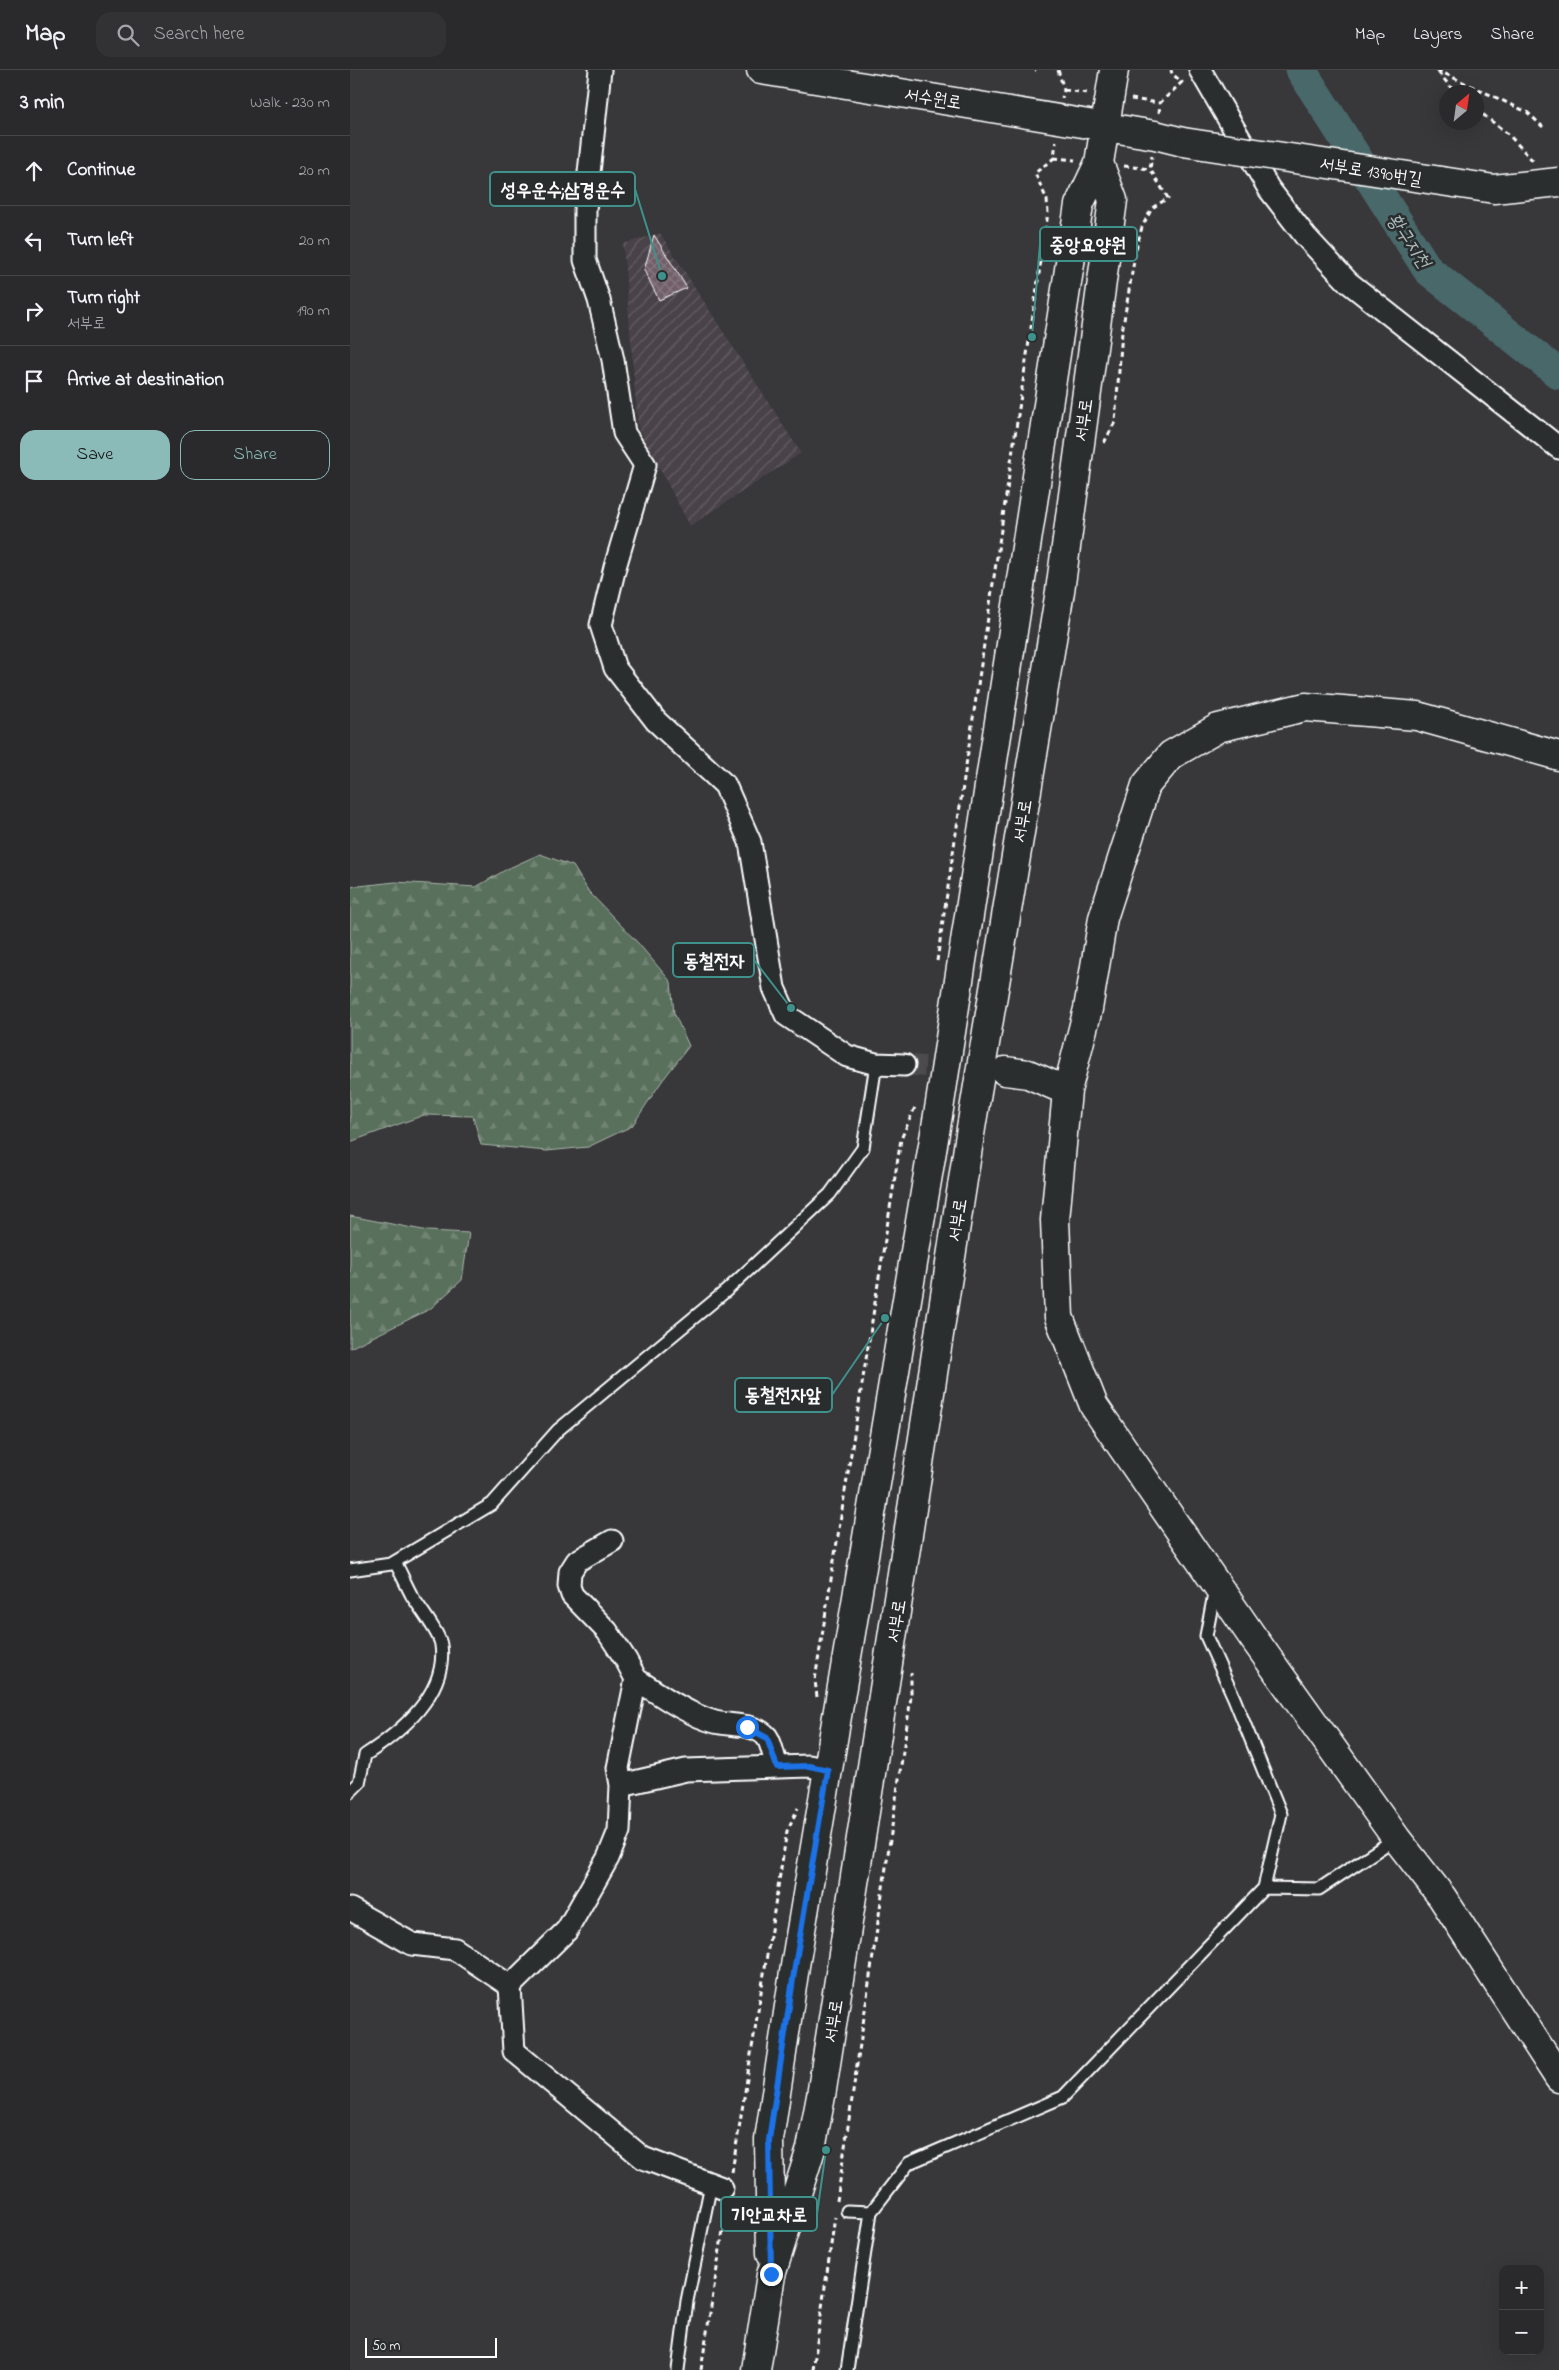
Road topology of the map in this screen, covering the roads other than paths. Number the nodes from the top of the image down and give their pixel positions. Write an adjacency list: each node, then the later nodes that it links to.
1 (600, 70): 11 (street)
2 (761, 70): 5 (main road, 서수원로)
3 (1114, 70): 5 (main road, 서부로)
4 (1200, 70): 9 (street)
5 (1105, 127): 6 (main road, 서수원로); 7 (main road, 서부로)
6 (1183, 142): 8 (main road, 서부로 1390번길, bridge)
7 (1099, 163): 21 (main road, 서부로); 32 (main road, 서부로)
8 (1549, 175)
9 (1559, 448)
10 (1559, 756): 14 (main road)
11 (876, 1064): 12 (street); 16 (lane)
12 (904, 1065)
13 (1005, 1071): 14 (main road)
14 (1068, 1091): 18 (main road)
15 (612, 1541): 19 (street)
16 (395, 1562): 17 (lane); 23 (lane)
17 (350, 1570)
18 (1217, 1582): 24 (main road); 25 (lane)
19 (636, 1679): 20 (street); 22 (street)
20 (777, 1767): 21 (street); 22 (street)
21 (828, 1770): 32 (main road, 서부로)
22 (622, 1785): 27 (street)
23 (350, 1792)
24 (1396, 1838): 25 (lane); 28 (main road)
25 (1264, 1888): 31 (lane)
26 (350, 1909): 27 (street)
27 (510, 1986): 29 (street)
28 (1559, 2078)
29 (723, 2187): 33 (lane)
30 (847, 2211): 31 (lane)
31 (871, 2212): 35 (lane)
32 (771, 2274): 34 (main road, 서부로)
33 (678, 2370)
34 (756, 2370)
35 (847, 2370)

